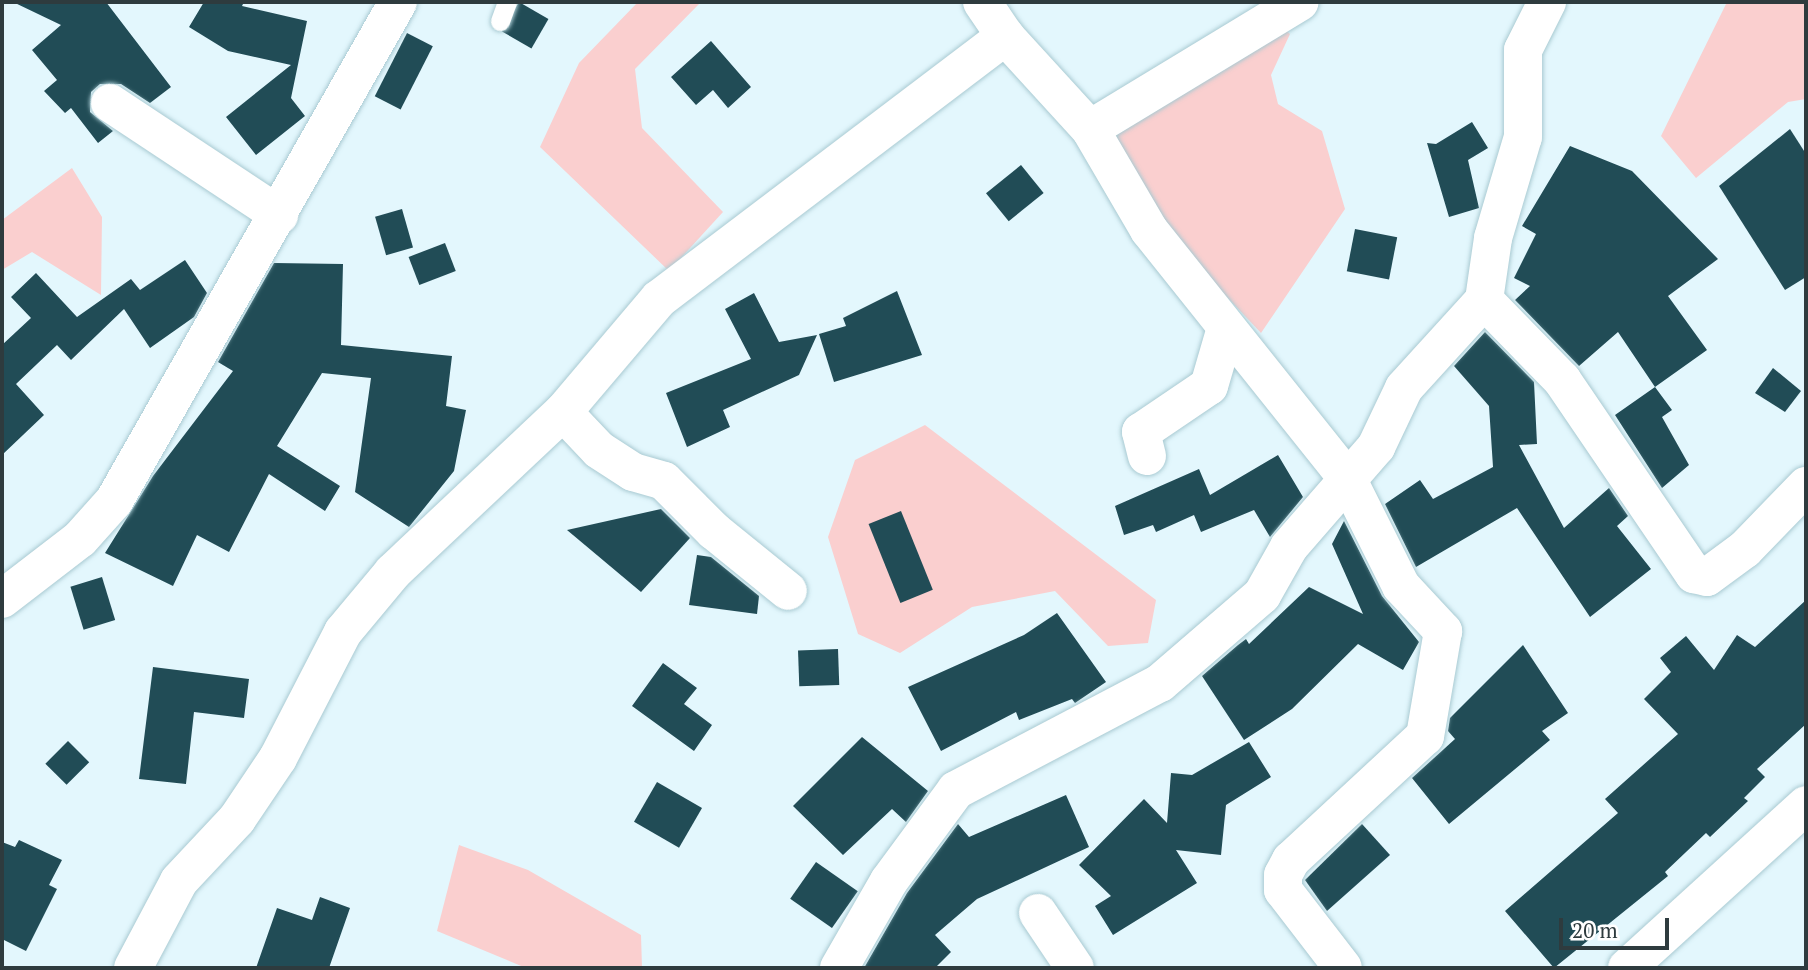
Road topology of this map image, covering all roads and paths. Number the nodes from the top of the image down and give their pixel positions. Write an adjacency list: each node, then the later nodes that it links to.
1 (398, 2): 10 (street)
2 (507, 2): 6 (lane)
3 (982, 2): 7 (street)
4 (1300, 2): 9 (street)
5 (1547, 2): 11 (street)
6 (500, 21)
7 (1005, 36): 9 (street); 13 (street)
8 (110, 103): 10 (street)
9 (1090, 130): 12 (street)
10 (279, 215): 18 (street)
11 (1484, 300): 15 (street); 16 (street)
12 (1226, 328): 14 (street); 15 (street)
13 (563, 412): 17 (street); 21 (street)
14 (1147, 456)
15 (1347, 478): 22 (street); 24 (street)
16 (1806, 486)
17 (788, 591)
18 (2, 600)
19 (1806, 805): 25 (street)
20 (1038, 913): 23 (street)
21 (133, 968)
22 (839, 968)
23 (1074, 968)
24 (1343, 968)
25 (1628, 968)

